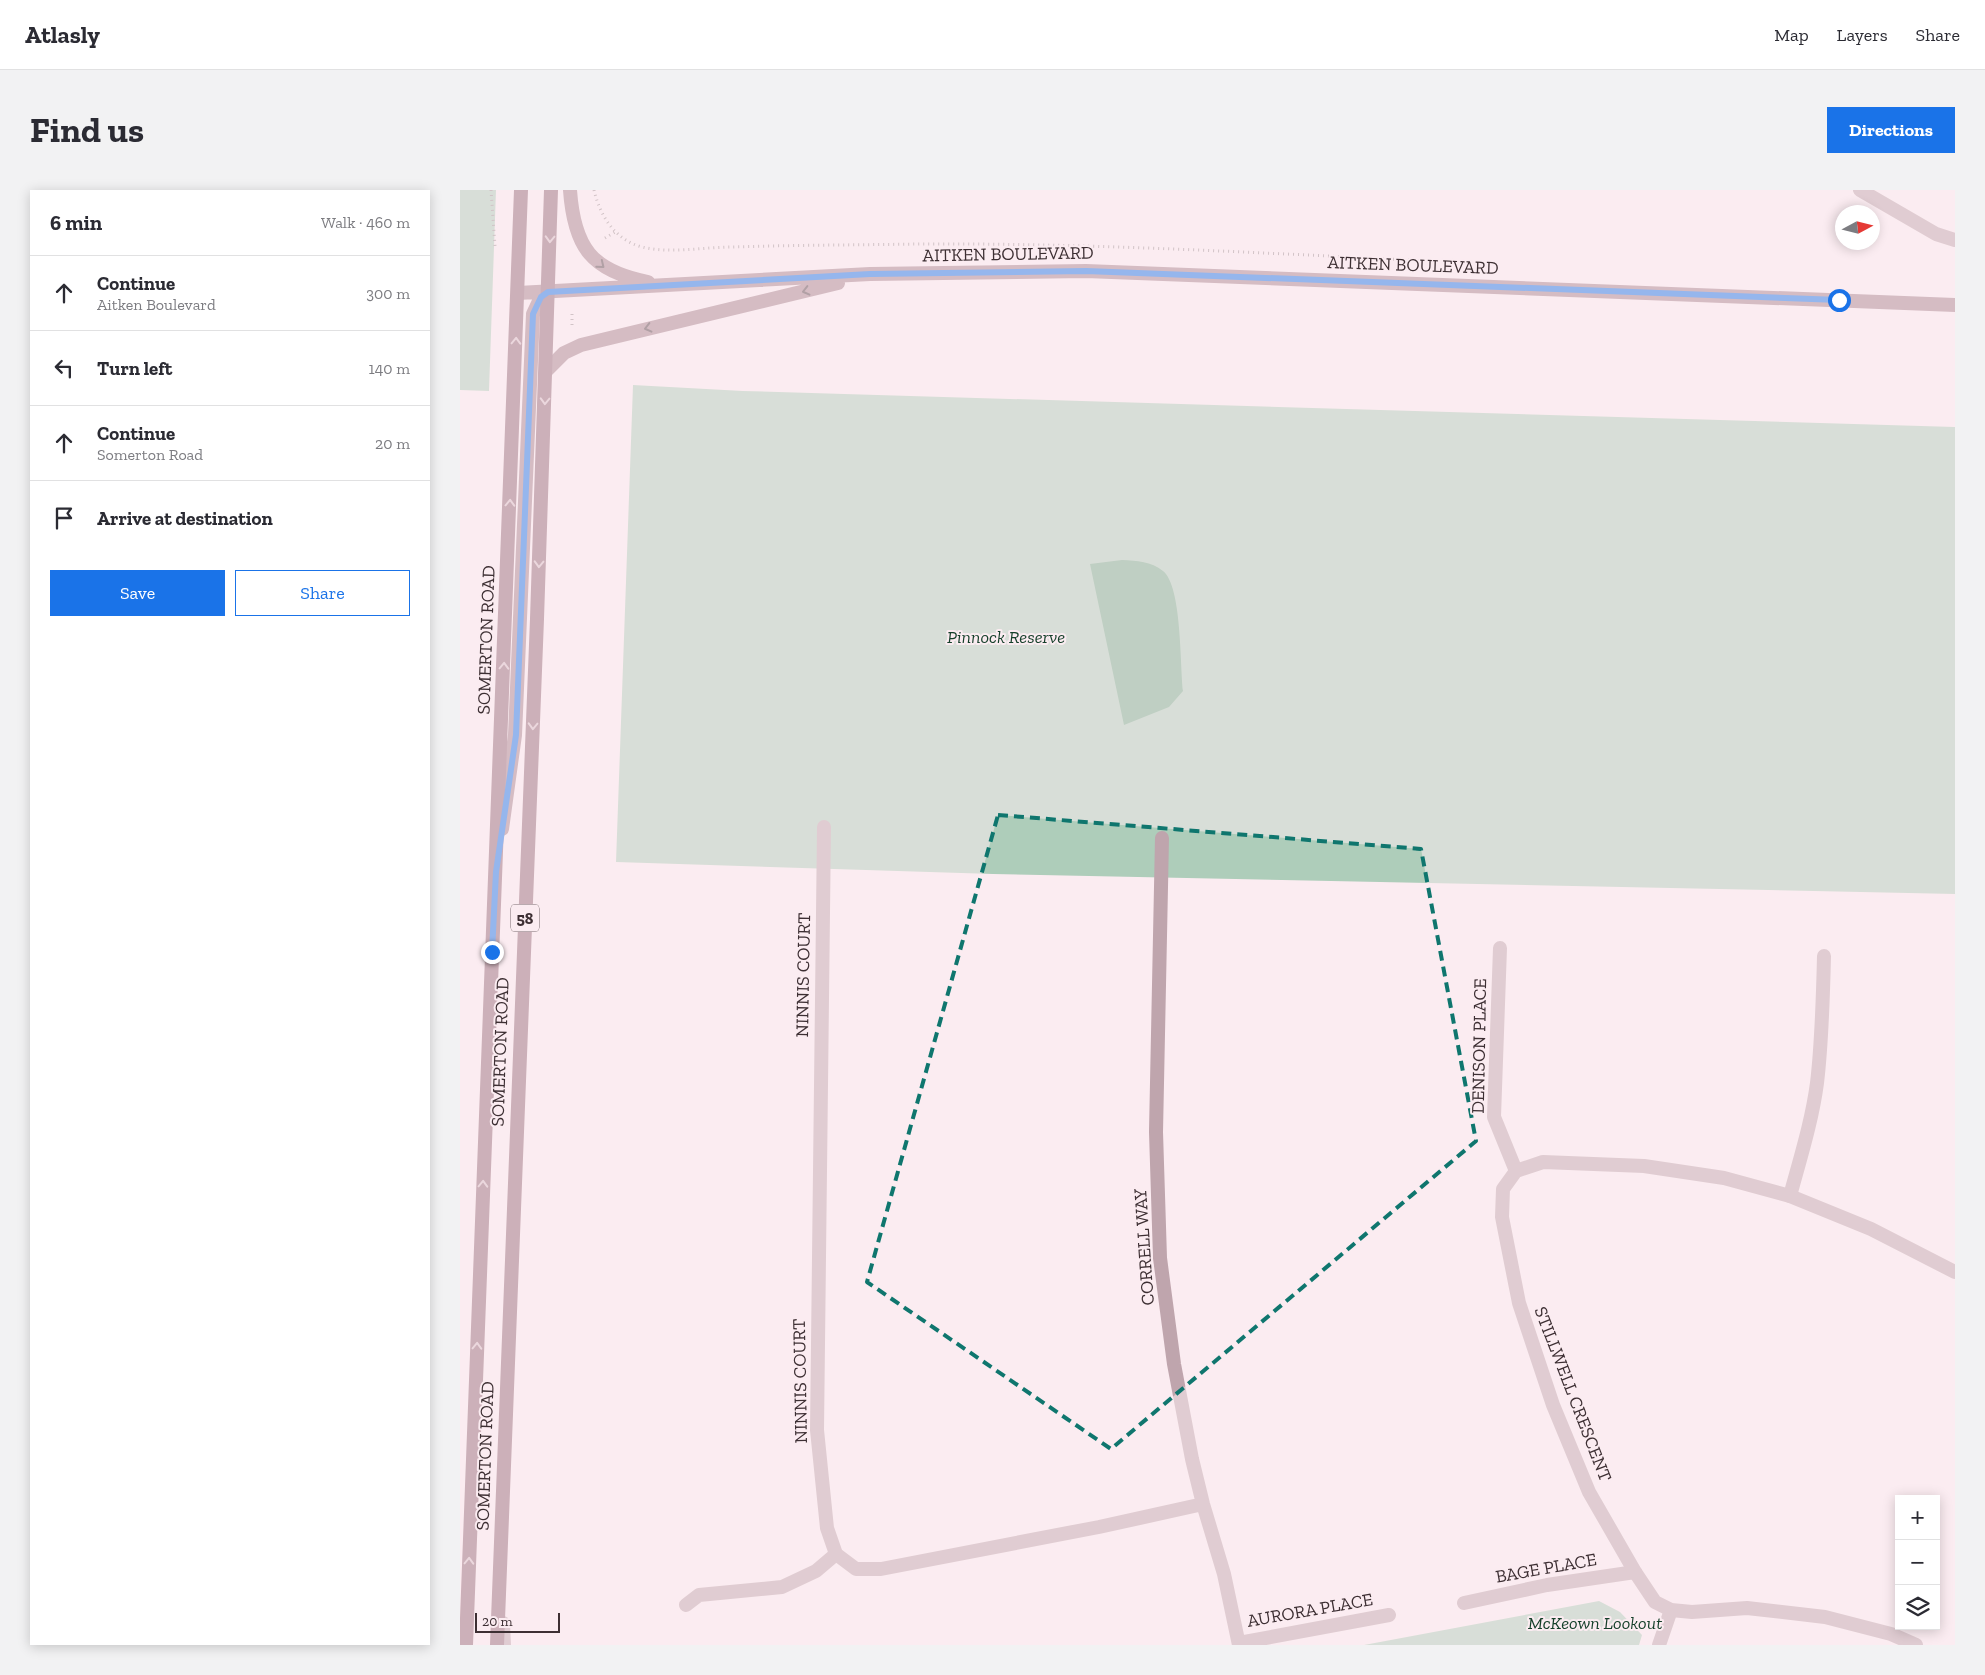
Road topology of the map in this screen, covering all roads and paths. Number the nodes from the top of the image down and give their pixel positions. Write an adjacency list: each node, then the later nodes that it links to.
1 (515, 190): 6 (street, SOMERTON ROAD)
2 (522, 190): 6 (main road, SOMERTON ROAD / 58)
3 (551, 190): 10 (main road, SOMERTON ROAD / 58, one-way to 10)
4 (570, 190): 9 (main road, one-way to 9)
5 (1860, 190): 7 (street)
6 (520, 236): 11 (main road, SOMERTON ROAD / 58)
7 (1955, 240)
8 (870, 274): 9 (main road, AITKEN BOULEVARD); 12 (main road, AITKEN BOULEVARD); 13 (main road, AITKEN BOULEVARD, one-way to 13)
9 (666, 286): 10 (main road, AITKEN BOULEVARD)
10 (548, 292): 11 (main road, AITKEN BOULEVARD); 13 (main road, SOMERTON ROAD / 58); 16 (main road)
11 (518, 293): 16 (main road, SOMERTON ROAD / 58, one-way to 11)
12 (1955, 305)
13 (546, 371): 25 (main road, SOMERTON ROAD / 58, one-way to 25)
14 (824, 827): 23 (street, NINNIS COURT)
15 (1162, 838): 22 (street, CORRELL WAY)
16 (496, 872): 31 (main road, SOMERTON ROAD / 58, one-way to 16)
17 (1500, 948): 19 (street, DENISON PLACE)
18 (1824, 956): 20 (street)
19 (1516, 1171): 20 (street); 24 (street, STILLWELL CRESCENT)
20 (1790, 1196): 21 (street)
21 (1955, 1272)
22 (1203, 1504): 23 (street); 30 (street, CORRELL WAY)
23 (836, 1554): 27 (street)
24 (1635, 1572): 26 (street, BAGE PLACE); 28 (street, STILLWELL CRESCENT)
25 (500, 1575): 32 (main road, SOMERTON ROAD / 58); 33 (street)
26 (1464, 1603)
27 (686, 1606)
28 (1671, 1610): 34 (street); 35 (street)
29 (1389, 1615): 30 (street, AURORA PLACE)
30 (1239, 1644)
31 (466, 1645)
32 (497, 1645)
33 (504, 1645)
34 (1659, 1645)
35 (1916, 1645)

